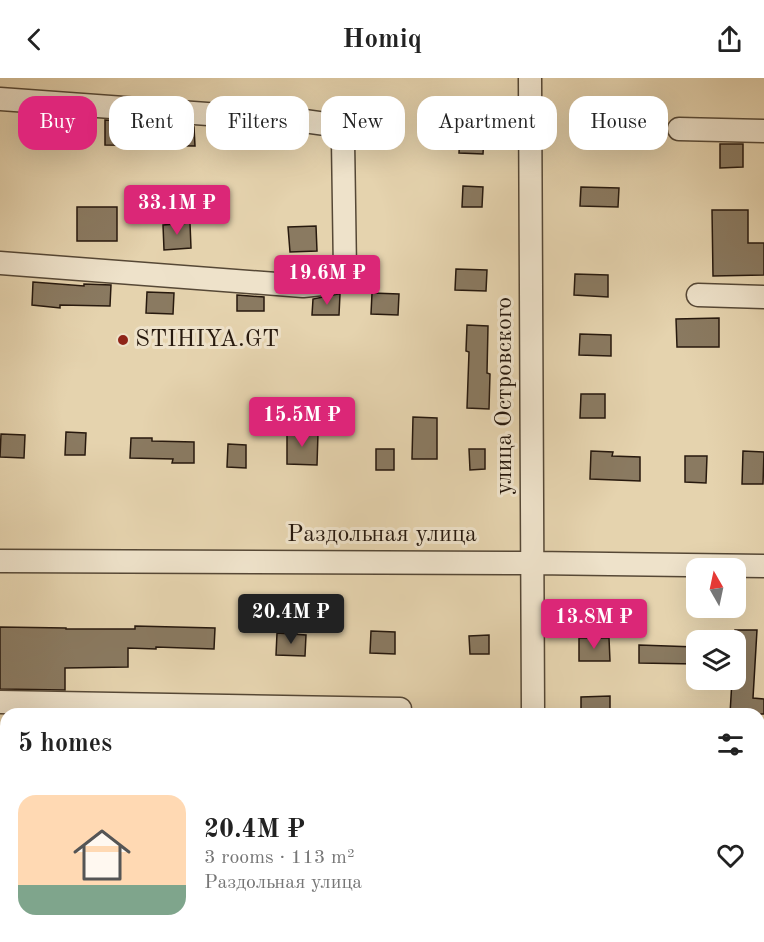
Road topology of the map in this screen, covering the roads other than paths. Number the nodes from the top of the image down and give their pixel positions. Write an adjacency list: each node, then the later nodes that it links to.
1 (530, 78): 9 (street, улица Островского)
2 (0, 99): 5 (street)
3 (679, 129): 4 (street)
4 (764, 131)
5 (0, 263)
6 (698, 295): 7 (street)
7 (764, 297)
8 (0, 561): 9 (street, Раздольная улица)
9 (533, 563): 10 (street, Раздольная улица); 13 (street, улица Островского)
10 (764, 566)
11 (0, 702): 12 (street)
12 (343, 708)
13 (533, 708)

